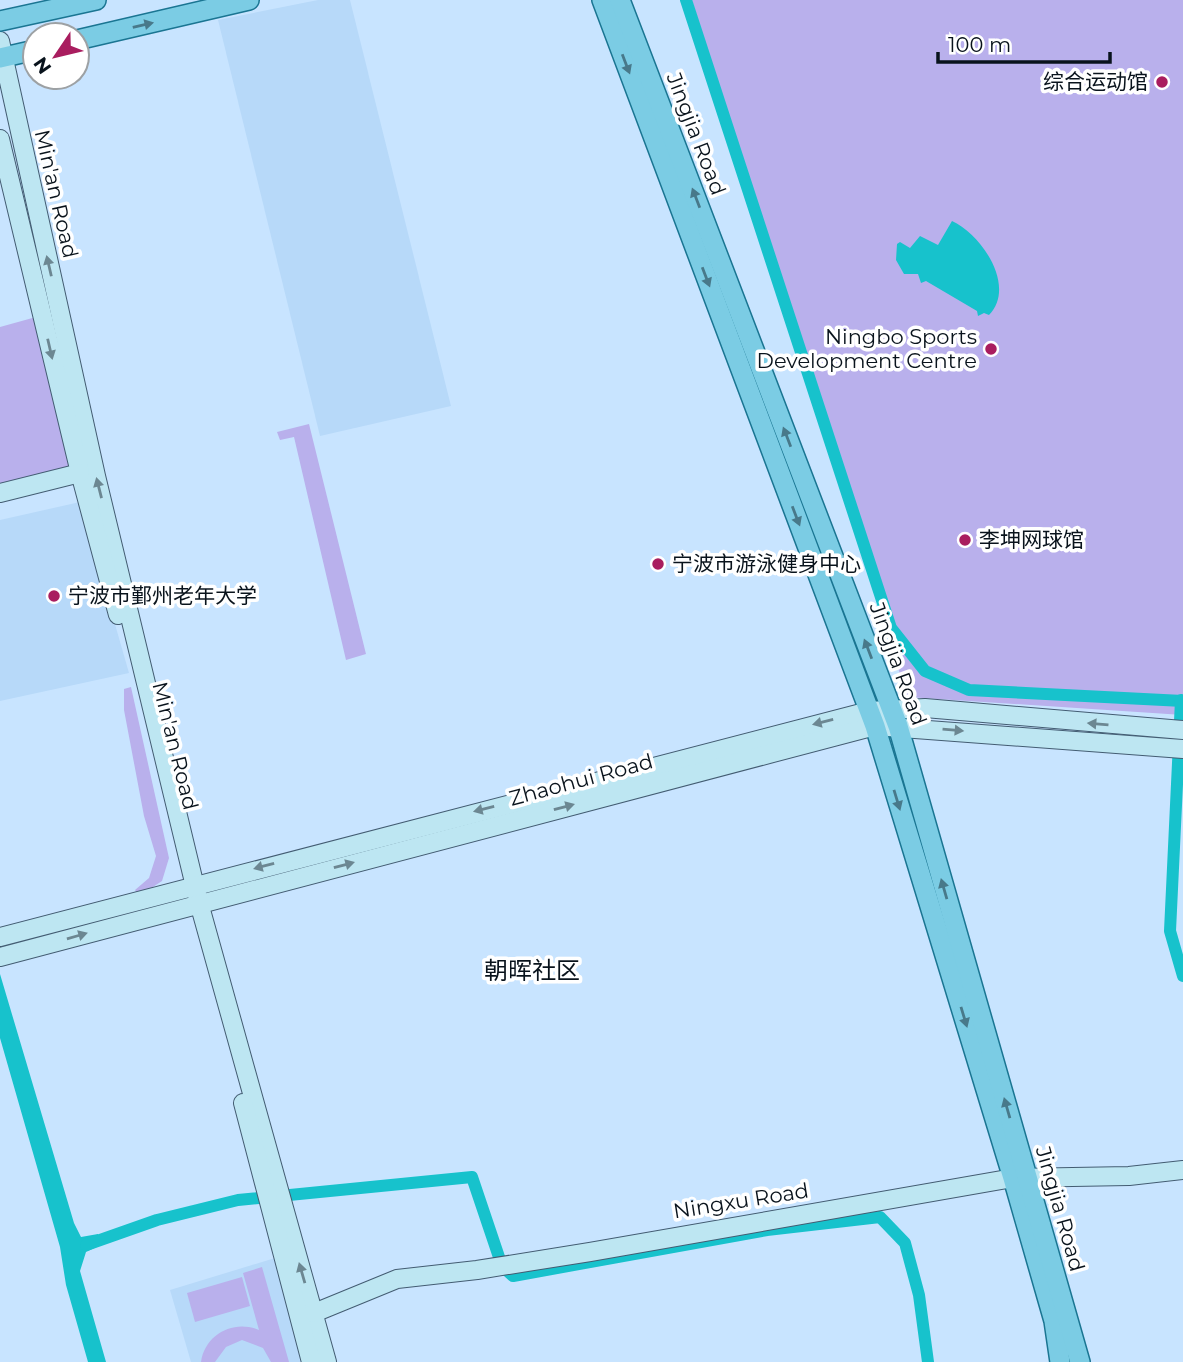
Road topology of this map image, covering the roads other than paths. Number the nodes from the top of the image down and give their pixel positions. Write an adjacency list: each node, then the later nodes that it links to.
1 (96, 0): 5 (main road)
2 (249, 0): 6 (main road, one-way to 2)
3 (602, 0): 12 (main road, Jingjia Road, one-way to 12)
4 (620, 0): 13 (main road, Jingjia Road, one-way to 4)
5 (0, 21)
6 (91, 37)
7 (21, 51): 8 (main road)
8 (1, 52): 16 (main road, Min'an Road, one-way to 8)
9 (0, 139): 10 (main road, Min'an Road, one-way to 10)
10 (80, 474): 11 (main road); 16 (main road, Min'an Road)
11 (0, 493)
12 (872, 718): 13 (main road, Zhaohui Road); 16 (main road, Zhaohui Road); 20 (main road, Jingjia Road, one-way to 20)
13 (895, 718): 14 (main road, Zhaohui Road, one-way to 13); 15 (main road, Zhaohui Road, one-way to 15); 20 (main road, Jingjia Road, one-way to 13)
14 (1174, 729)
15 (1175, 748)
16 (193, 895): 17 (main road, Zhaohui Road); 18 (main road, Zhaohui Road, one-way to 16); 21 (main road, Min'an Road)
17 (2, 937)
18 (6, 956)
19 (1183, 1170): 20 (main road, Ningxu Road)
20 (1020, 1178): 22 (main road, Ningxu Road); 25 (main road, Jingjia Road); 26 (main road, Jingjia Road)
21 (281, 1220): 22 (main road, Min'an Road, one-way to 21); 23 (main road, Min'an Road)
22 (314, 1313): 24 (main road, Min'an Road)
23 (311, 1362)
24 (327, 1362)
25 (1060, 1362)
26 (1080, 1362)

